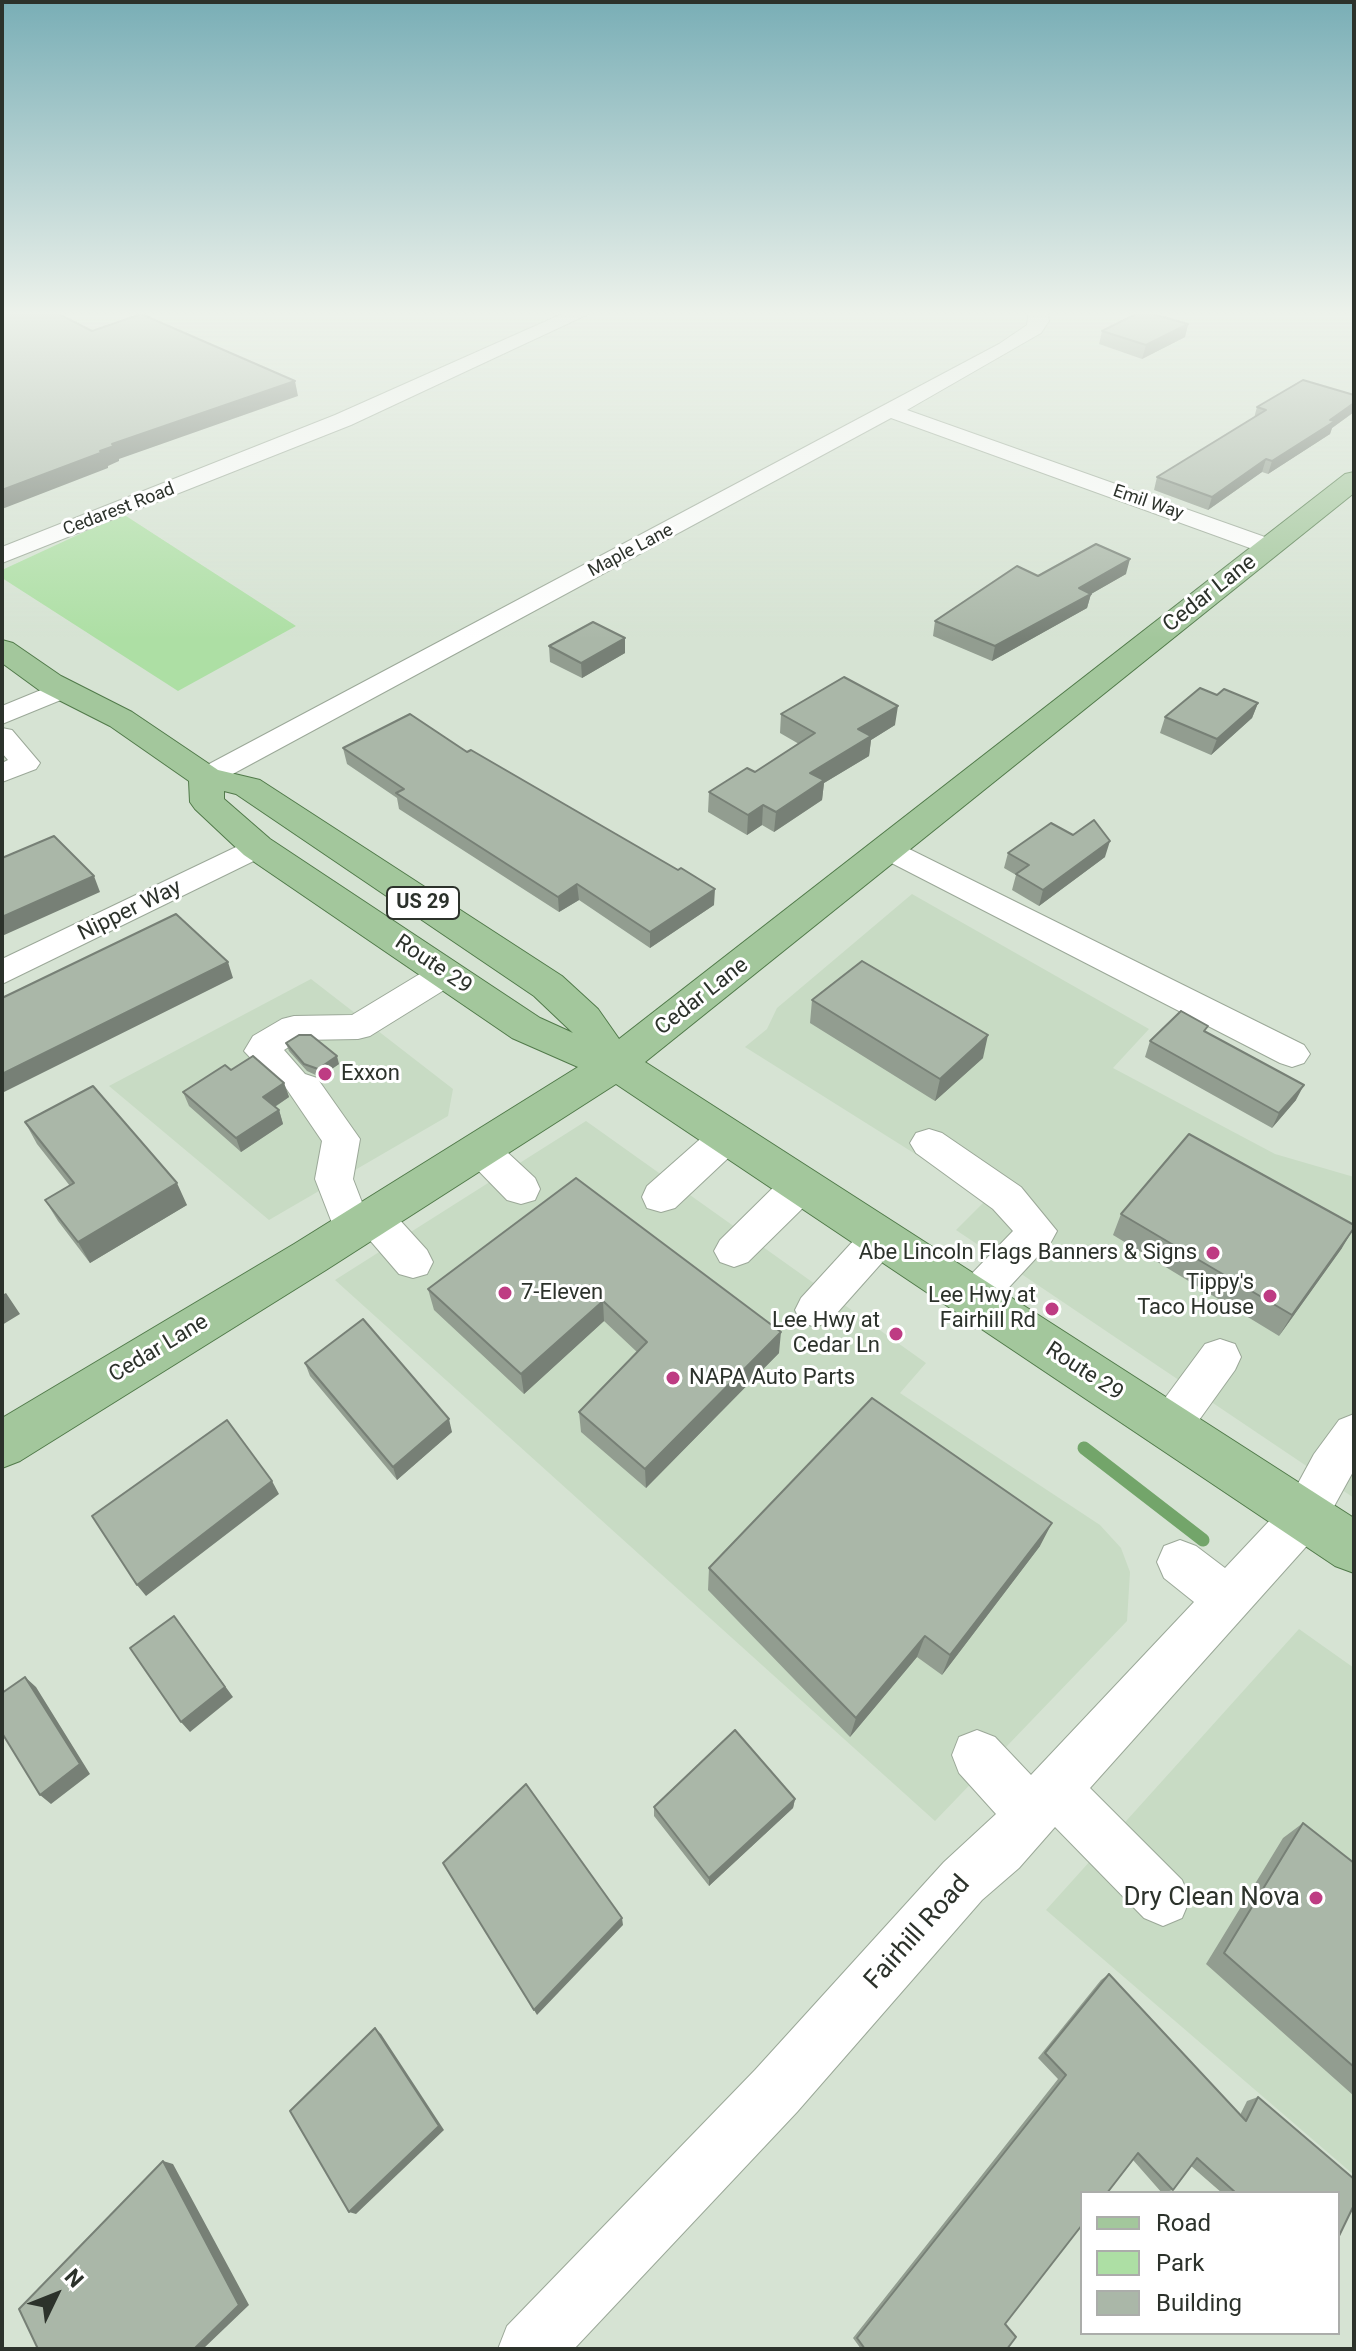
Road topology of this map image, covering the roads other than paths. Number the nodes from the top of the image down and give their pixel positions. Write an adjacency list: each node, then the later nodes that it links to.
1 (340, 420): 6 (street, Cedarest Road)
2 (875, 420): 12 (street, Maple Lane)
3 (915, 420): 5 (street, Emil Way)
4 (1354, 481): 5 (main road, Cedar Lane)
5 (1270, 547): 14 (main road, Cedar Lane)
6 (2, 556)
7 (2, 649): 8 (main road, Route 29 / US 29)
8 (63, 689): 9 (street); 12 (main road, Route 29 / US 29)
9 (2, 716)
10 (2, 736): 11 (street)
11 (14, 768)
12 (206, 777): 13 (main road, Route 29 / US 29); 18 (main road, Route 29 / US 29)
13 (257, 847): 15 (street, Nipper Way); 16 (main road, Route 29 / US 29)
14 (889, 849): 17 (street); 18 (main road, Cedar Lane)
15 (2, 973)
16 (445, 974): 18 (main road, Route 29 / US 29); 25 (street)
17 (1292, 1054)
18 (615, 1064): 19 (main road, Route 29 / US 29); 21 (main road, Cedar Lane)
19 (728, 1136): 22 (main road, Route 29 / US 29); 24 (street)
20 (929, 1143): 29 (street)
21 (480, 1149): 23 (street); 25 (main road, Cedar Lane)
22 (801, 1185): 26 (main road, Route 29 / US 29); 27 (street)
23 (521, 1189)
24 (661, 1197)
25 (363, 1224): 28 (street); 34 (main road, Cedar Lane)
26 (880, 1238): 29 (main road, Route 29 / US 29); 30 (street)
27 (734, 1251)
28 (413, 1262)
29 (973, 1299): 32 (main road, Route 29 / US 29)
30 (815, 1310)
31 (1220, 1357): 32 (street)
32 (1169, 1427): 35 (main road, Route 29 / US 29)
33 (1354, 1434): 35 (street, Fairhill Road)
34 (2, 1445)
35 (1305, 1515): 36 (main road, Route 29 / US 29); 38 (street, Fairhill Road)
36 (1354, 1548)
37 (1180, 1562): 38 (street)
38 (1227, 1598): 40 (street, Fairhill Road)
39 (977, 1755): 40 (street)
40 (1041, 1800): 41 (street); 42 (street, Fairhill Road)
41 (1163, 1899)
42 (530, 2349)

